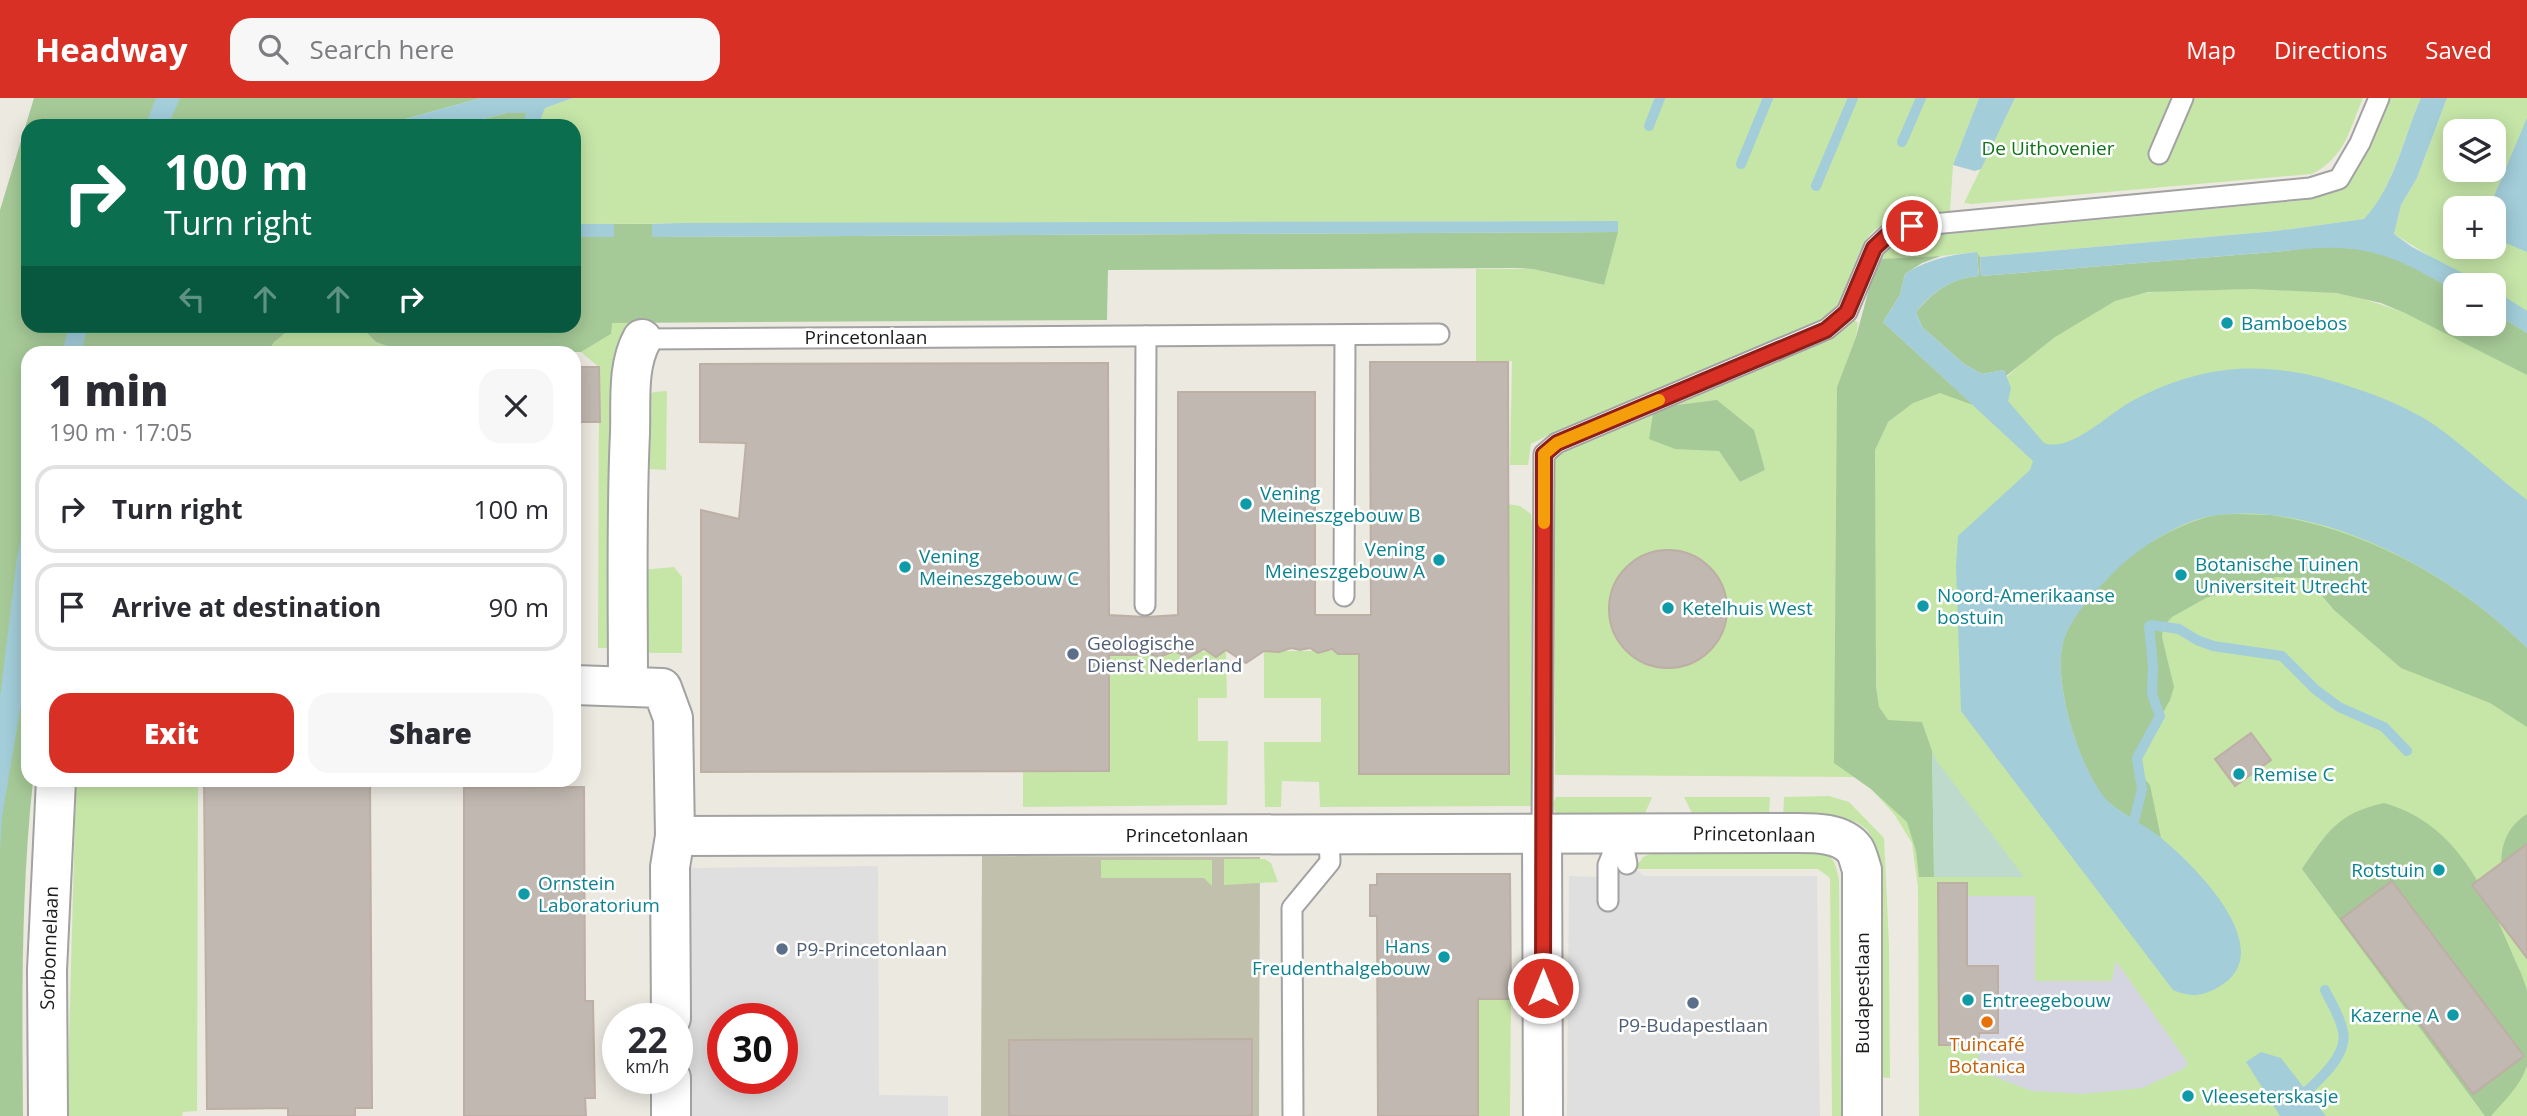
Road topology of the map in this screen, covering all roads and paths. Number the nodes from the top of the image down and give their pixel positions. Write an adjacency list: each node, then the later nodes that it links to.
1 (2183, 98): 3 (lane)
2 (2379, 98): 14 (lane)
3 (2160, 154)
4 (1439, 334): 5 (lane, Princetonlaan)
5 (1345, 335): 6 (lane, Princetonlaan); 8 (lane)
6 (1146, 336): 7 (lane, Princetonlaan); 9 (lane)
7 (642, 338): 11 (street, Princetonlaan)
8 (1344, 596)
9 (1145, 605)
10 (581, 685): 11 (street)
11 (628, 686): 15 (street)
12 (56, 787): 21 (street, Sorbonnelaan)
13 (1329, 835): 14 (street, Princetonlaan); 15 (street, Princetonlaan); 23 (lane)
14 (1542, 835): 16 (street, Princetonlaan); 24 (street)
15 (675, 836): 19 (street)
16 (1624, 849): 17 (street, Princetonlaan); 18 (lane)
17 (1862, 870): 25 (street, Budapestlaan)
18 (1608, 901)
19 (671, 1003)
20 (671, 1094): 22 (street)
21 (48, 1116)
22 (671, 1116)
23 (1293, 1116)
24 (1544, 1116)
25 (1862, 1116)

